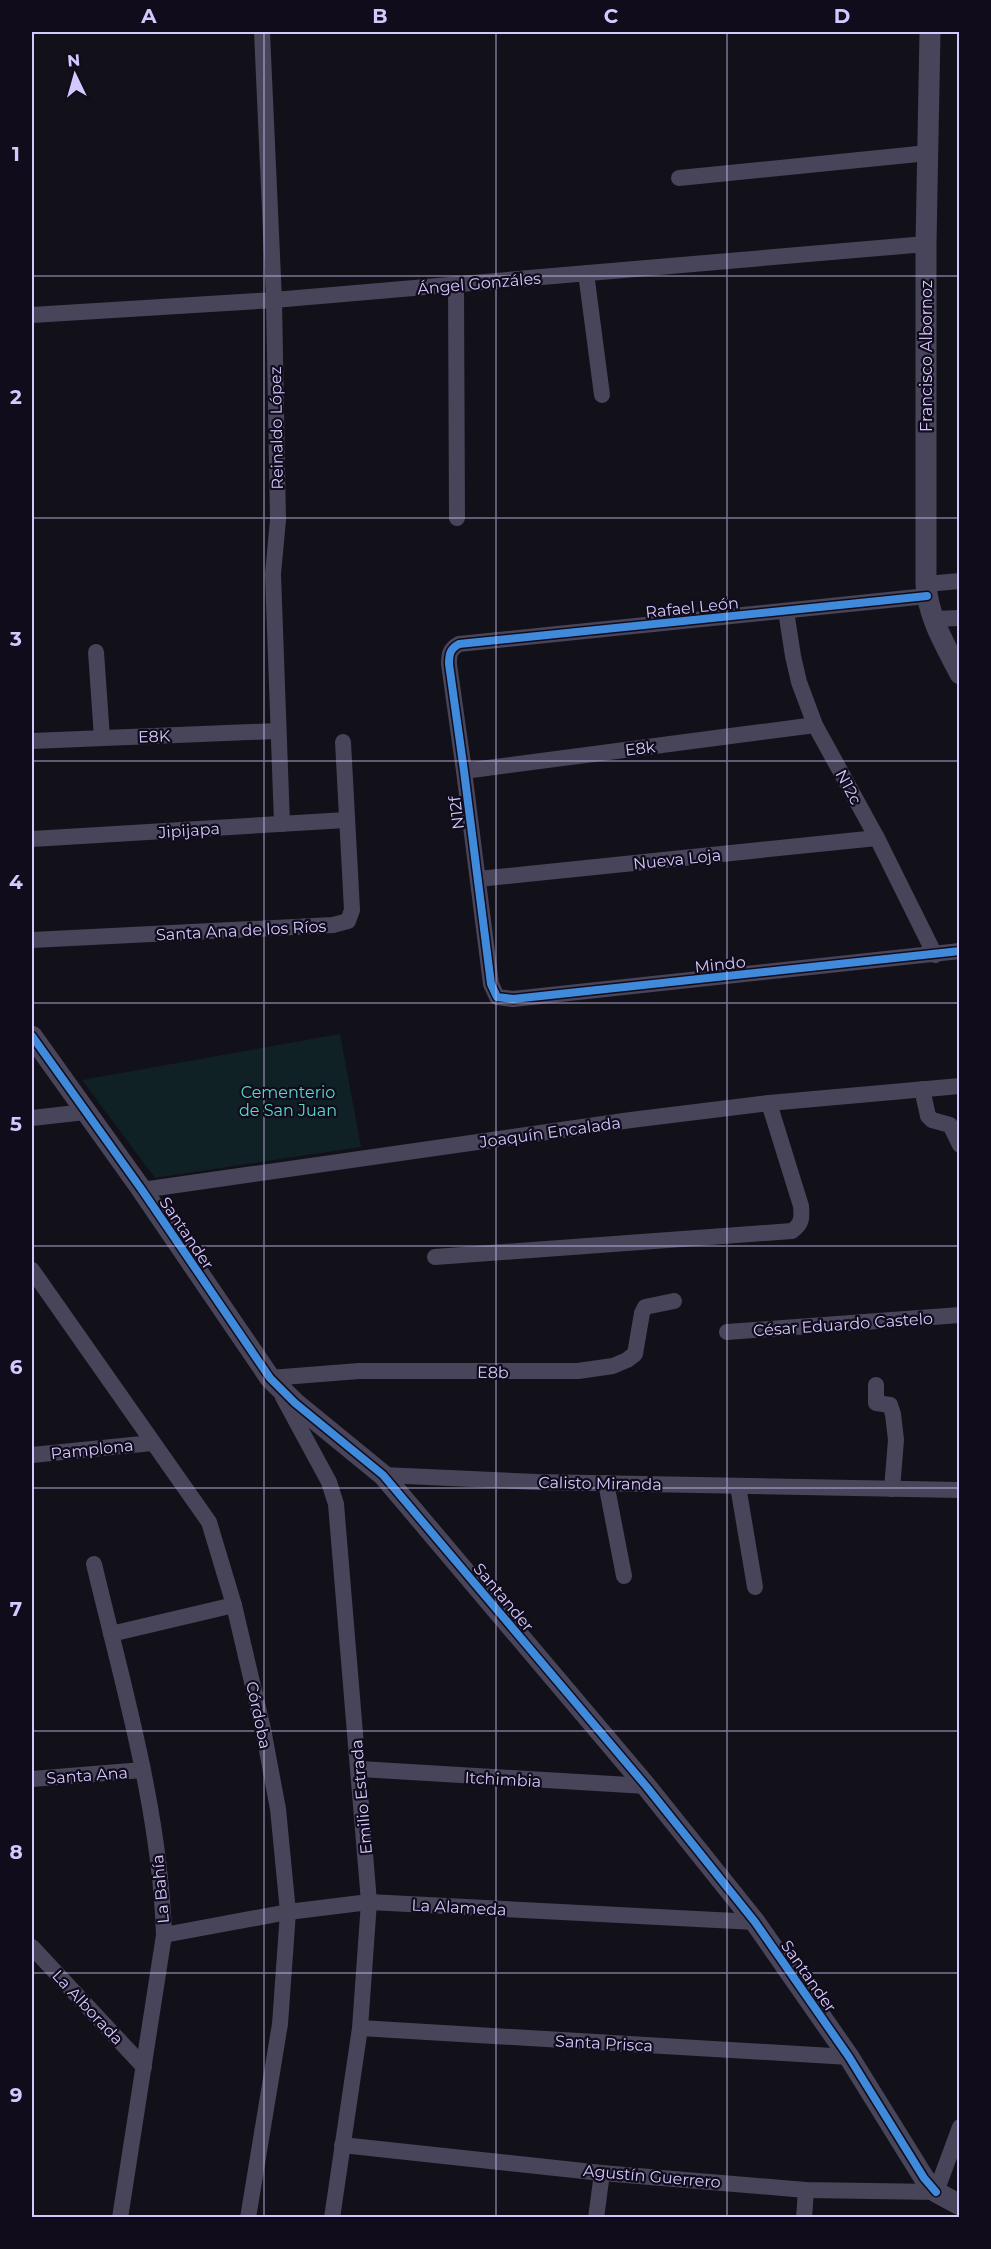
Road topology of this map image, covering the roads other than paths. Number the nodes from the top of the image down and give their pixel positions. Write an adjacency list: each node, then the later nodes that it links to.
1 (262, 32): 8 (street, Reinaldo López)
2 (930, 32): 3 (street, Francisco Albornoz)
3 (928, 153): 4 (street); 5 (street, Francisco Albornoz)
4 (679, 178)
5 (926, 244): 6 (street, Ángel Gonzáles); 13 (street, Francisco Albornoz)
6 (586, 273): 7 (street, Ángel Gonzáles); 10 (street)
7 (456, 285): 8 (street, Ángel Gonzáles); 11 (street)
8 (274, 300): 9 (street, Ángel Gonzáles); 21 (street, Reinaldo López)
9 (32, 315)
10 (602, 395)
11 (457, 518)
12 (960, 581): 13 (street, Rafael León)
13 (926, 590): 14 (street, Rafael León); 16 (street, Francisco Albornoz)
14 (786, 611): 17 (street, Rafael León); 20 (street, N12c)
15 (960, 618): 16 (street)
16 (933, 619): 19 (street, Francisco Albornoz)
17 (459, 644): 25 (street, N12f)
18 (96, 651): 22 (street)
19 (960, 674)
20 (815, 725): 25 (street, E8k); 28 (street, N12c)
21 (277, 731): 22 (street, E8K); 27 (street, Reinaldo López)
22 (102, 738): 23 (street, E8K)
23 (32, 741)
24 (343, 742): 26 (street, Santa Ana de los Ríos)
25 (464, 771): 30 (street, N12f)
26 (346, 820): 27 (street, Jipijapa); 31 (street, Santa Ana de los Ríos)
27 (282, 824): 29 (street, Jipijapa)
28 (876, 838): 30 (street, Nueva Loja); 33 (street, N12c)
29 (32, 840)
30 (478, 879): 34 (street, N12f)
31 (32, 940)
32 (960, 951): 33 (street, Mindo)
33 (935, 954): 34 (street, Mindo)
34 (490, 984)
35 (32, 1036): 39 (street, Santander)
36 (960, 1086): 37 (street, Joaquín Encalada)
37 (922, 1089): 38 (street, Joaquín Encalada); 41 (street)
38 (769, 1103): 42 (street, Joaquín Encalada); 43 (street)
39 (85, 1112): 40 (street); 42 (street, Santander)
40 (32, 1118)
41 (960, 1145)
42 (142, 1190): 48 (street, Santander)
43 (435, 1257)
44 (32, 1270): 50 (street, Córdoba)
45 (674, 1301): 48 (street, E8b)
46 (960, 1315): 47 (street, César Eduardo Castelo)
47 (727, 1332)
48 (274, 1383): 52 (street, Santander); 62 (street, Emilio Estrada)
49 (876, 1384): 55 (street)
50 (152, 1443): 51 (street, Pamplona); 60 (street, Córdoba)
51 (32, 1455)
52 (383, 1475): 53 (street, Calisto Miranda); 65 (street, Santander)
53 (606, 1483): 54 (street, Calisto Miranda); 58 (street)
54 (738, 1486): 55 (street, Calisto Miranda); 59 (street)
55 (892, 1489): 56 (street, Calisto Miranda)
56 (960, 1490)
57 (94, 1564): 61 (street, La Bahía)
58 (624, 1576)
59 (755, 1587)
60 (234, 1605): 61 (street); 67 (street, Córdoba)
61 (111, 1634): 63 (street, La Bahía)
62 (360, 1769): 65 (street, Itchimbia); 66 (street, Emilio Estrada)
63 (143, 1770): 64 (street, Santa Ana); 69 (street, La Bahía)
64 (32, 1779)
65 (646, 1786): 68 (street, Santander)
66 (369, 1902): 67 (street, La Alameda); 68 (street, La Alameda); 71 (street, Emilio Estrada)
67 (288, 1912): 69 (street, La Alameda); 81 (street, Córdoba)
68 (755, 1922): 72 (street, Santander)
69 (164, 1935): 73 (street, La Bahía)
70 (32, 1947): 73 (street, La Alborada)
71 (360, 2028): 72 (street, Santa Prisca); 75 (street, Emilio Estrada)
72 (849, 2057): 78 (street, Santander)
73 (144, 2067): 80 (street, La Bahía)
74 (960, 2127): 78 (street)
75 (342, 2145): 76 (street, Agustín Guerrero); 82 (street, Emilio Estrada)
76 (602, 2173): 77 (street, Agustín Guerrero); 83 (street)
77 (807, 2190): 78 (street, Agustín Guerrero); 84 (street)
78 (936, 2192): 79 (street, Agustín Guerrero)
79 (960, 2205)
80 (120, 2217)
81 (248, 2217)
82 (332, 2217)
83 (596, 2217)
84 (804, 2217)

